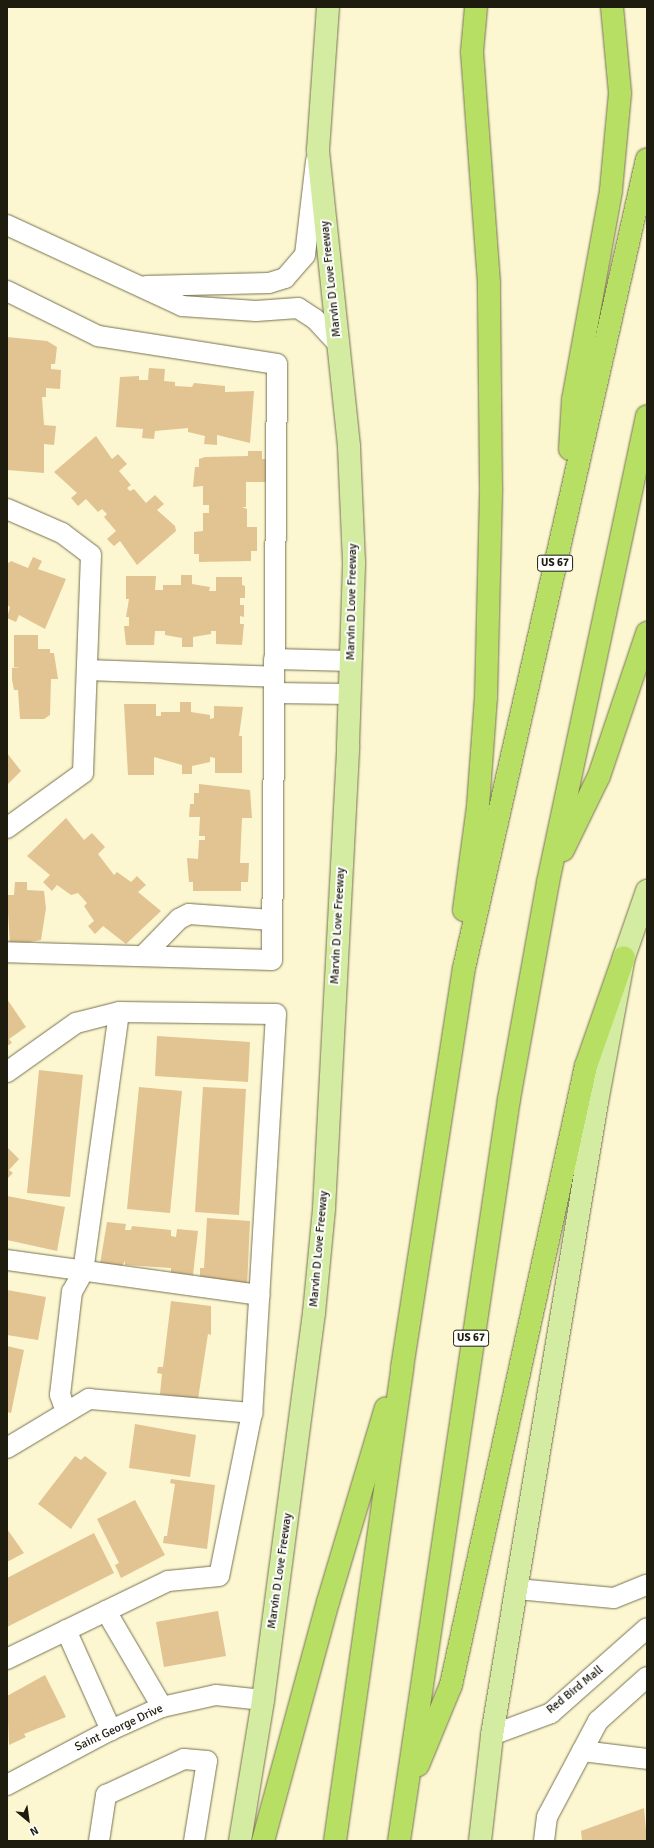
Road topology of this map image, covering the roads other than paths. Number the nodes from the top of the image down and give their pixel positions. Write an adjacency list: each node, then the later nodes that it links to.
1 (476, 7): 25 (highway)
2 (612, 7): 12 (highway)
3 (327, 8): 4 (main road, Marvin D Love Freeway)
4 (318, 150): 7 (street); 9 (main road, Marvin D Love Freeway)
5 (647, 158): 12 (highway, US 67)
6 (7, 225): 7 (street)
7 (144, 286): 9 (street)
8 (7, 290): 16 (street)
9 (338, 344): 14 (main road, Marvin D Love Freeway)
10 (647, 416): 19 (highway, US 67)
11 (7, 509): 15 (street)
12 (565, 520): 25 (highway, US 67)
13 (647, 633): 19 (highway)
14 (351, 661): 16 (street); 17 (main road, Marvin D Love Freeway)
15 (87, 670): 16 (street); 18 (street)
16 (274, 676): 17 (street); 21 (street)
17 (349, 694): 42 (main road, Marvin D Love Freeway)
18 (7, 828)
19 (548, 882): 49 (highway, US 67)
20 (647, 891): 24 (main road)
21 (272, 920): 23 (street); 23 (street)
22 (7, 952): 23 (street)
23 (143, 956)
24 (624, 957): 36 (main road); 49 (highway)
25 (464, 968): 31 (highway, US 67)
26 (119, 1012): 27 (street); 29 (street); 30 (street)
27 (7, 1072)
28 (7, 1260): 29 (street)
29 (83, 1272): 30 (street); 32 (street)
30 (260, 1295): 33 (street)
31 (402, 1368): 53 (highway); 54 (highway, US 67)
32 (66, 1412): 33 (street); 34 (street)
33 (252, 1413): 37 (street)
34 (7, 1448)
35 (647, 1585): 36 (street)
36 (517, 1588): 45 (main road)
37 (106, 1611): 39 (street); 43 (street)
38 (647, 1628): 45 (street, Red Bird Mall)
39 (66, 1630): 40 (street); 44 (street)
40 (7, 1660)
41 (647, 1677): 46 (street)
42 (263, 1700): 43 (street, Saint George Drive); 52 (main road, Marvin D Love Freeway)
43 (162, 1708): 44 (street, Saint George Drive)
44 (111, 1730): 48 (street, Saint George Drive)
45 (492, 1735): 56 (main road)
46 (582, 1751): 47 (street); 57 (street)
47 (647, 1759)
48 (7, 1785)
49 (406, 1796): 55 (highway, US 67)
50 (99, 1841): 51 (street)
51 (194, 1841)
52 (240, 1841)
53 (263, 1841)
54 (335, 1841)
55 (399, 1841)
56 (480, 1841)
57 (544, 1841)

